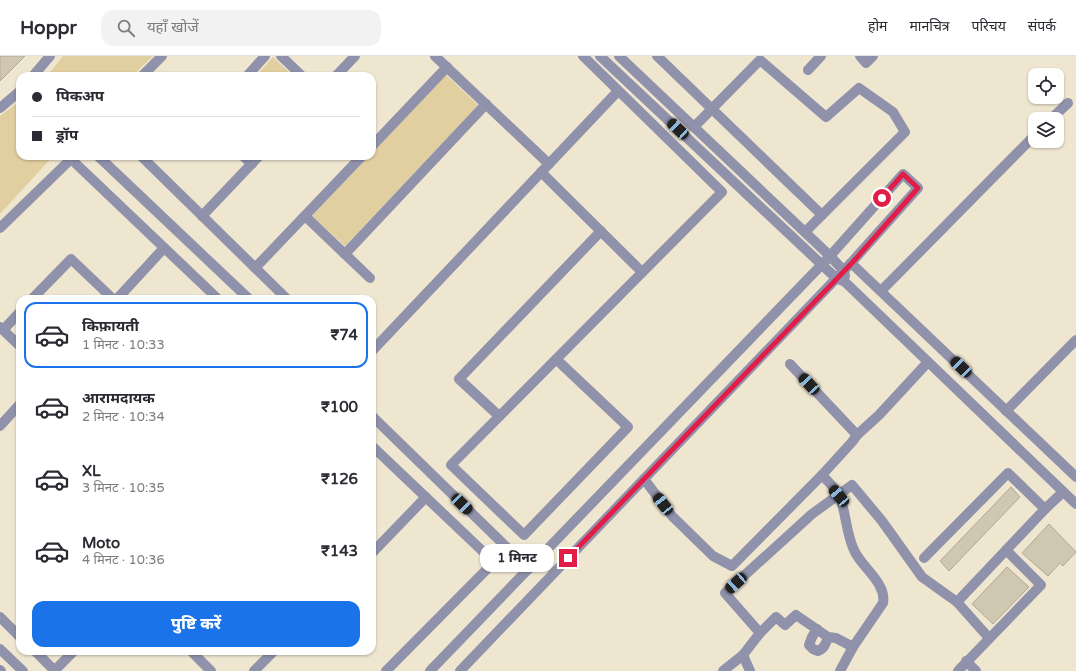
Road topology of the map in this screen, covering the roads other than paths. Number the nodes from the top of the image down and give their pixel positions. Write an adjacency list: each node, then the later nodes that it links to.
1 (50, 56): 16 (street)
2 (162, 56): 17 (street)
3 (265, 56): 18 (street)
4 (281, 56): 19 (street)
5 (355, 56): 20 (street)
6 (435, 56): 14 (street)
7 (583, 56): 21 (street)
8 (600, 56): 51 (street)
9 (619, 56): 28 (street)
10 (657, 56): 26 (street)
11 (821, 56): 15 (street)
12 (860, 56): 13 (street)
13 (873, 56)
14 (447, 67): 24 (street); 29 (street)
15 (808, 70)
16 (36, 72)
17 (146, 72)
18 (250, 72)
19 (298, 72)
20 (340, 72)
21 (618, 91): 39 (street); 54 (street)
22 (16, 94): 25 (street)
23 (1068, 103): 27 (street)
24 (486, 104): 39 (street); 48 (street)
25 (0, 108)
26 (712, 109): 28 (street); 41 (street); 41 (street)
27 (1058, 112)
28 (694, 127): 46 (street)
29 (376, 142)
30 (1028, 143): 57 (street)
31 (70, 160): 44 (street)
32 (72, 160): 47 (street)
33 (102, 160): 62 (street)
34 (145, 160): 42 (street)
35 (248, 160): 38 (street)
36 (256, 160): 38 (street)
37 (358, 160): 43 (street)
38 (252, 164): 42 (street)
39 (549, 164): 40 (street)
40 (541, 172): 45 (street); 68 (street)
41 (822, 215): 46 (street)
42 (202, 216): 52 (street)
43 (305, 216): 48 (street); 52 (street)
44 (0, 228)
45 (601, 231): 54 (street); 74 (street)
46 (805, 232): 49 (street)
47 (164, 248): 60 (street); 61 (street)
48 (345, 254): 55 (street)
49 (830, 256): 50 (street); 51 (street); 53 (street)
50 (852, 263): 53 (street); 57 (street)
51 (822, 265): 56 (street); 91 (street)
52 (255, 268): 63 (street)
53 (844, 270): 56 (street)
54 (642, 272): 69 (street)
55 (370, 278)
56 (841, 280): 70 (street); 81 (street)
57 (881, 291): 73 (street)
58 (36, 295): 59 (street)
59 (110, 295)
60 (121, 295)
61 (214, 295)
62 (245, 295)
63 (283, 295)
64 (16, 315): 65 (street)
65 (1, 328): 67 (street)
66 (1076, 340): 73 (street)
67 (16, 342)
68 (376, 347)
69 (556, 359): 74 (street); 74 (street)
70 (928, 362): 77 (street); 82 (street)
71 (790, 364): 77 (street)
72 (16, 408): 76 (street)
73 (1006, 411): 80 (street)
74 (499, 416)
75 (376, 420): 91 (street)
76 (0, 426)
77 (857, 435): 79 (street)
78 (376, 450): 84 (street)
79 (822, 475): 83 (street); 90 (street)
80 (1076, 477)
81 (644, 479): 90 (street); 114 (street)
82 (1063, 492): 85 (street); 86 (street)
83 (839, 496): 92 (street); 93 (street); 100 (street)
84 (426, 497): 87 (street); 112 (street)
85 (1076, 504)
86 (1045, 509): 88 (street); 89 (street)
87 (376, 547)
88 (1006, 550): 93 (street); 99 (street)
89 (924, 558)
90 (732, 566): 92 (street)
91 (529, 569): 113 (street)
92 (738, 581): 97 (street)
93 (957, 602): 99 (street)
94 (0, 617): 96 (street)
95 (817, 629): 97 (street); 98 (street); 98 (street)
96 (16, 633)
97 (760, 633): 106 (street)
98 (828, 637): 100 (street)
99 (989, 638): 107 (street)
100 (853, 648): 117 (street)
101 (0, 649): 108 (street)
102 (38, 655): 109 (street)
103 (70, 655): 109 (street)
104 (195, 655): 110 (street)
105 (270, 655): 111 (street)
106 (743, 655): 115 (street); 116 (street)
107 (966, 661): 118 (street); 119 (street)
108 (23, 671)
109 (54, 671)
110 (211, 671)
111 (254, 671)
112 (386, 671)
113 (430, 671)
114 (460, 671)
115 (723, 671)
116 (750, 671)
117 (840, 671)
118 (958, 671)
119 (976, 671)

